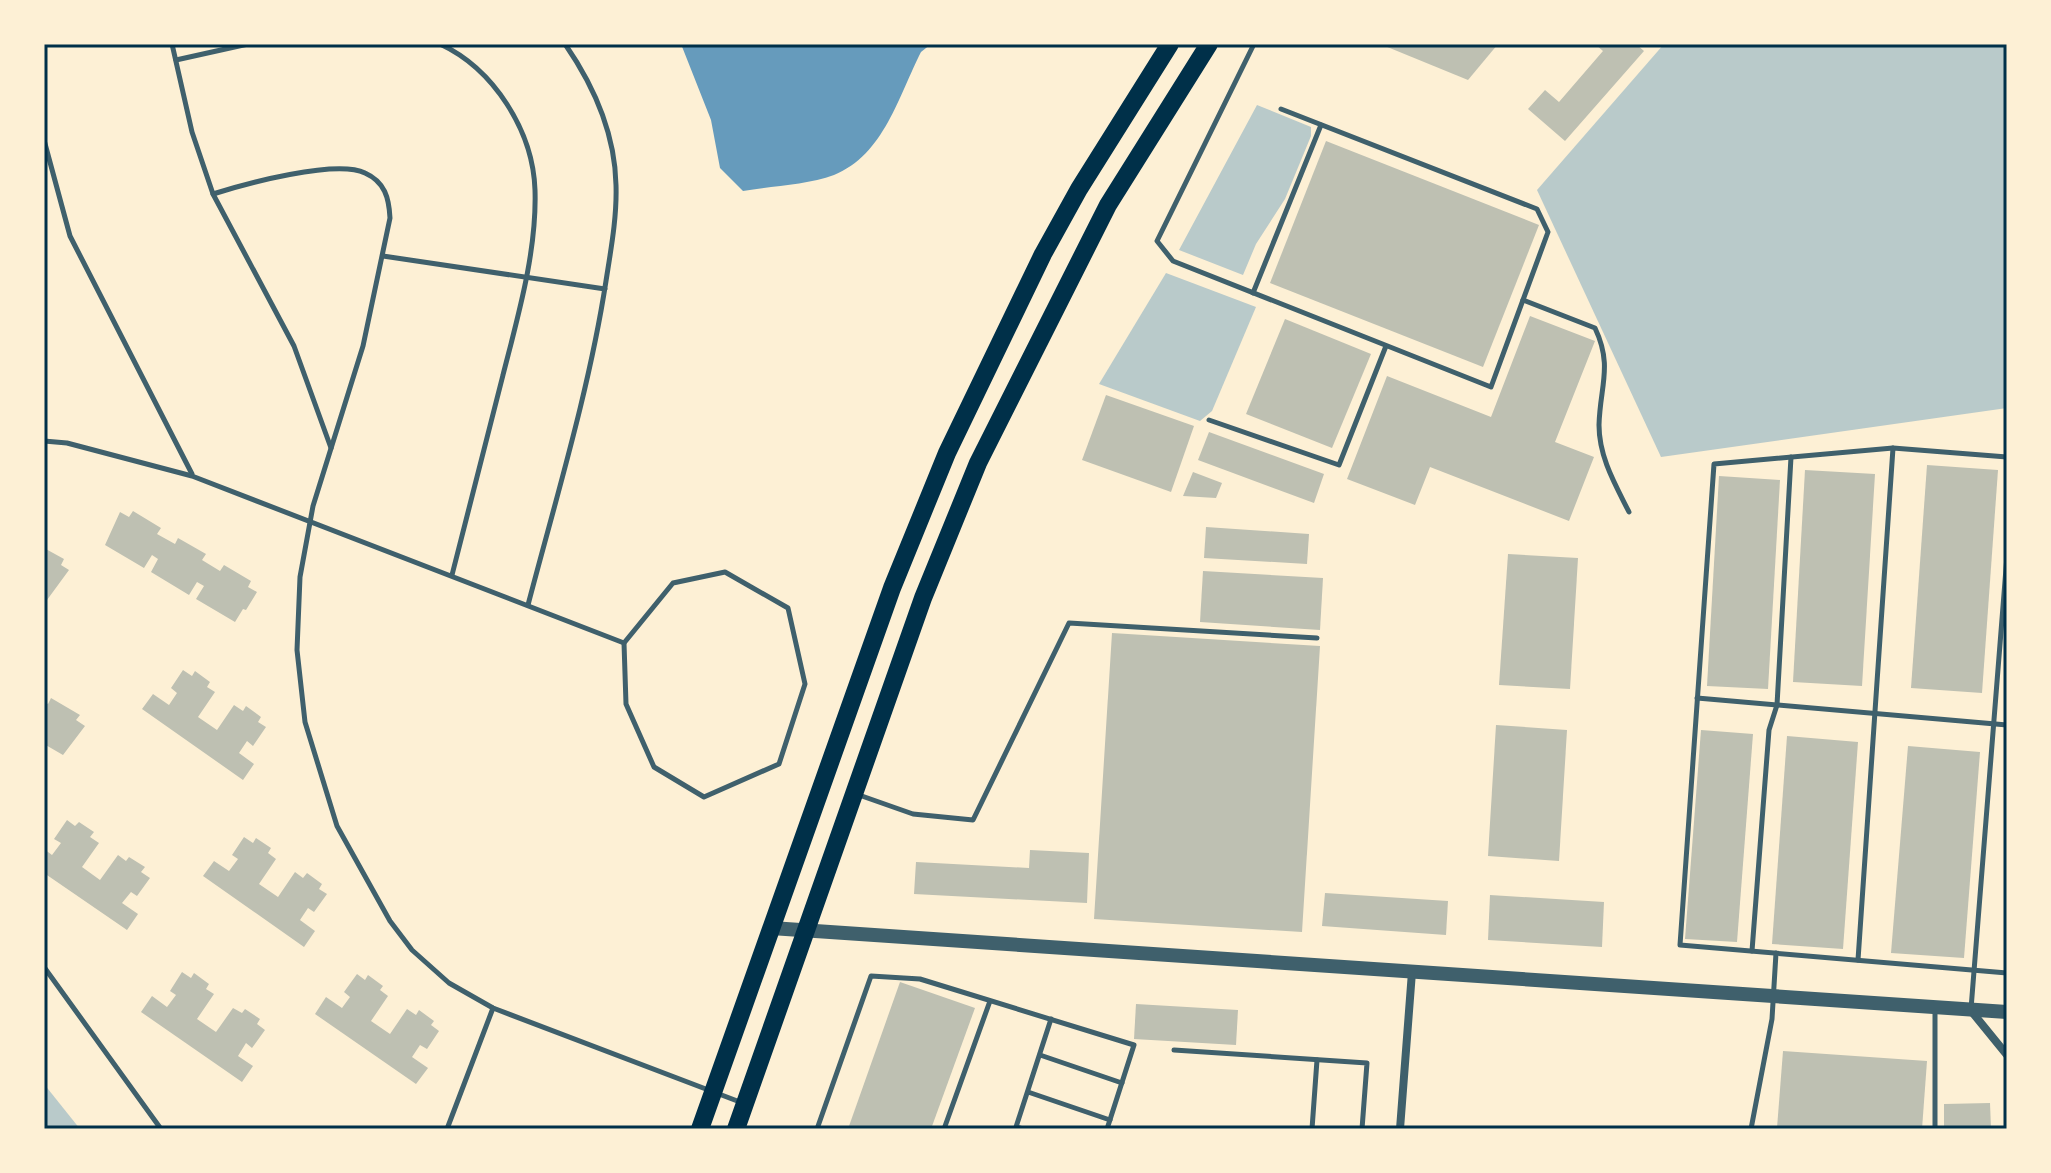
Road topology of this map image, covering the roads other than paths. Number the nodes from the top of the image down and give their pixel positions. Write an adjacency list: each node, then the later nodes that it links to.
1 (172, 44): 8 (lane)
2 (248, 44): 8 (lane)
3 (440, 44): 14 (lane)
4 (565, 44): 15 (lane)
5 (1170, 44): 39 (highway)
6 (1209, 44): 38 (highway)
7 (1254, 44): 16 (lane)
8 (176, 60): 12 (lane)
9 (1281, 109): 10 (lane)
10 (1321, 125): 16 (lane); 17 (lane)
11 (44, 140): 25 (lane)
12 (213, 194): 13 (lane); 22 (lane)
13 (383, 256): 14 (lane); 22 (lane)
14 (525, 277): 15 (lane); 29 (lane)
15 (605, 289): 30 (lane)
16 (1253, 293): 18 (lane)
17 (1523, 300): 18 (lane); 26 (lane)
18 (1386, 346): 19 (lane)
19 (1209, 420)
20 (44, 441): 25 (lane)
21 (1893, 448): 23 (lane); 24 (lane); 35 (lane)
22 (331, 449): 27 (lane)
23 (1791, 457): 33 (lane); 34 (lane)
24 (2007, 457)
25 (192, 476): 27 (lane)
26 (1629, 512)
27 (310, 519): 29 (lane); 50 (lane)
28 (2007, 556): 36 (lane)
29 (452, 575): 30 (lane)
30 (528, 605): 32 (lane)
31 (1317, 638): 38 (lane)
32 (624, 643): 32 (lane)
33 (1697, 698): 34 (lane); 41 (lane)
34 (1777, 705): 35 (lane); 41 (lane)
35 (1875, 714): 36 (lane); 43 (lane)
36 (1994, 724): 37 (lane); 45 (lane)
37 (2007, 725)
38 (854, 793): 40 (highway)
39 (771, 928): 40 (street); 60 (highway)
40 (806, 930): 46 (street); 62 (highway)
41 (1752, 951): 42 (lane)
42 (1776, 953): 43 (lane); 48 (lane)
43 (1858, 960): 45 (lane)
44 (44, 967): 64 (lane)
45 (1974, 970): 47 (lane); 52 (lane)
46 (1412, 972): 48 (street); 74 (street)
47 (2007, 973)
48 (1773, 997): 51 (street); 75 (lane)
49 (990, 1001): 54 (lane); 68 (lane); 69 (lane)
50 (493, 1008): 60 (lane); 65 (lane)
51 (1935, 1008): 52 (street); 76 (lane)
52 (1971, 1011): 53 (street); 57 (street)
53 (2007, 1012)
54 (1051, 1019): 56 (lane); 59 (lane)
55 (1174, 1050): 58 (lane)
56 (1039, 1055): 59 (lane); 61 (lane)
57 (2007, 1055)
58 (1317, 1060): 72 (lane); 73 (lane)
59 (1122, 1083): 63 (lane)
60 (713, 1091): 62 (lane); 66 (highway)
61 (1028, 1092): 63 (lane); 70 (lane)
62 (745, 1104): 67 (highway)
63 (1110, 1120): 71 (lane)
64 (161, 1129)
65 (447, 1129)
66 (700, 1129)
67 (736, 1129)
68 (817, 1129)
69 (944, 1129)
70 (1023, 1129)
71 (1107, 1129)
72 (1312, 1129)
73 (1362, 1129)
74 (1400, 1129)
75 (1751, 1129)
76 (1935, 1129)

